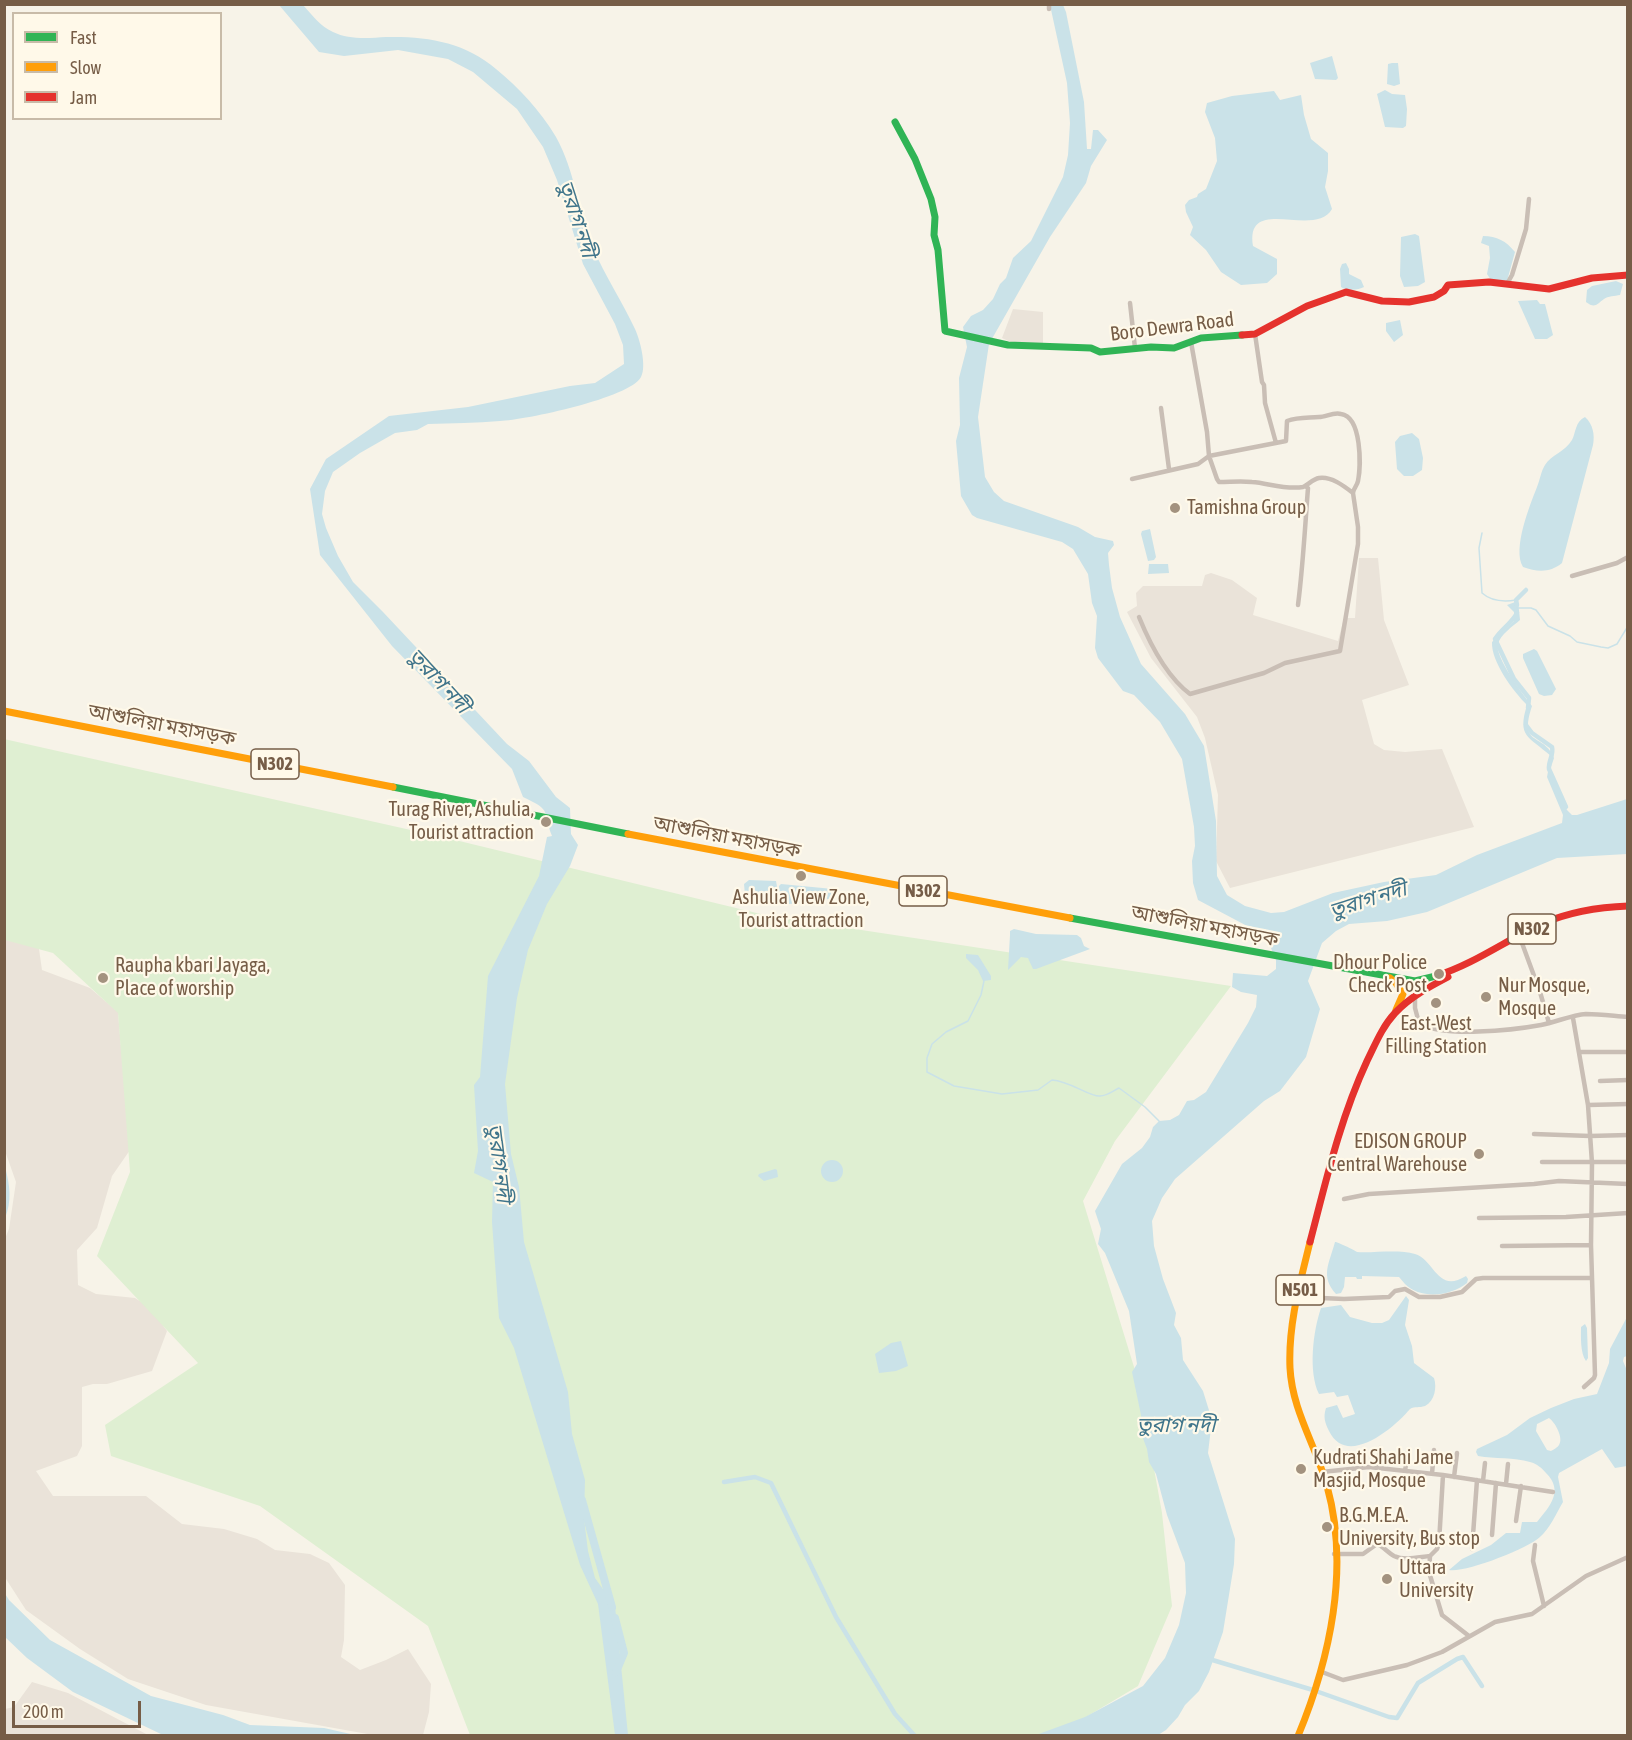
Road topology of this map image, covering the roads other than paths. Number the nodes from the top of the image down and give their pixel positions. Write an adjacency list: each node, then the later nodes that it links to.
1 (895, 122): 8 (main road, Boro Dewra Road)
2 (1529, 199): 4 (street)
3 (1628, 275): 4 (main road, Boro Dewra Road)
4 (1507, 284): 6 (main road, Boro Dewra Road)
5 (1130, 303): 8 (street)
6 (1255, 334): 7 (main road, Boro Dewra Road); 10 (street)
7 (1191, 342): 8 (main road, Boro Dewra Road); 11 (street)
8 (1135, 348)
9 (1161, 408): 12 (street)
10 (1276, 443): 11 (street); 15 (street)
11 (1209, 456): 12 (street); 14 (street)
12 (1169, 469): 13 (street)
13 (1132, 479)
14 (1305, 486): 15 (street); 18 (street)
15 (1353, 493): 19 (street)
16 (1628, 557): 17 (street)
17 (1572, 576)
18 (1298, 605)
19 (1139, 617)
20 (4, 711): 24 (main road, আশুলিয়া মহাসড়ক / N302)
21 (1628, 906): 22 (main road, N302)
22 (1519, 935): 23 (main road, N302); 29 (street)
23 (1479, 958): 24 (main road, আশুলিয়া মহাসড়ক / N302); 25 (main road, N501)
24 (1384, 975): 26 (main road)
25 (1415, 997): 26 (main road, N501); 29 (street)
26 (1395, 1013): 51 (main road, N501)
27 (1628, 1017): 28 (street)
28 (1573, 1018): 29 (street); 30 (street)
29 (1549, 1023)
30 (1579, 1052): 31 (street); 35 (street)
31 (1628, 1052)
32 (1628, 1080): 33 (street)
33 (1600, 1081)
34 (1628, 1104): 35 (street)
35 (1588, 1105): 38 (street)
36 (1534, 1134): 38 (street)
37 (1628, 1135): 38 (street)
38 (1590, 1137): 41 (street)
39 (1542, 1162): 41 (street)
40 (1628, 1162): 41 (street)
41 (1592, 1163): 42 (street)
42 (1591, 1181): 43 (street); 44 (street); 46 (street)
43 (1628, 1184)
44 (1344, 1199)
45 (1628, 1213): 46 (street)
46 (1591, 1215): 47 (street); 48 (street)
47 (1479, 1218)
48 (1591, 1245): 49 (street); 50 (street)
49 (1502, 1246)
50 (1592, 1278): 51 (street); 52 (street)
51 (1299, 1297): 61 (main road, N501)
52 (1584, 1387)
53 (1380, 1448): 59 (street)
54 (1434, 1450): 62 (street)
55 (1408, 1452): 60 (street)
56 (1456, 1453): 64 (street)
57 (1485, 1463): 66 (street)
58 (1508, 1464): 68 (street)
59 (1378, 1467): 60 (street); 61 (street)
60 (1405, 1471): 62 (street)
61 (1322, 1472): 75 (main road, N501)
62 (1432, 1474): 63 (street)
63 (1443, 1475): 64 (street); 76 (street)
64 (1454, 1477): 65 (street)
65 (1477, 1480): 66 (street); 74 (street)
66 (1483, 1481): 67 (street)
67 (1496, 1483): 68 (street); 72 (street)
68 (1506, 1484): 69 (street)
69 (1521, 1486): 70 (street); 71 (street)
70 (1553, 1492)
71 (1516, 1521)
72 (1492, 1535)
73 (1535, 1545): 78 (street)
74 (1472, 1549)
75 (1334, 1554): 76 (street); 80 (main road, N501)
76 (1430, 1556): 79 (street)
77 (1628, 1557): 78 (street)
78 (1544, 1606): 79 (street)
79 (1469, 1636): 80 (street)
80 (1321, 1674): 81 (main road, N501)
81 (1298, 1736)

